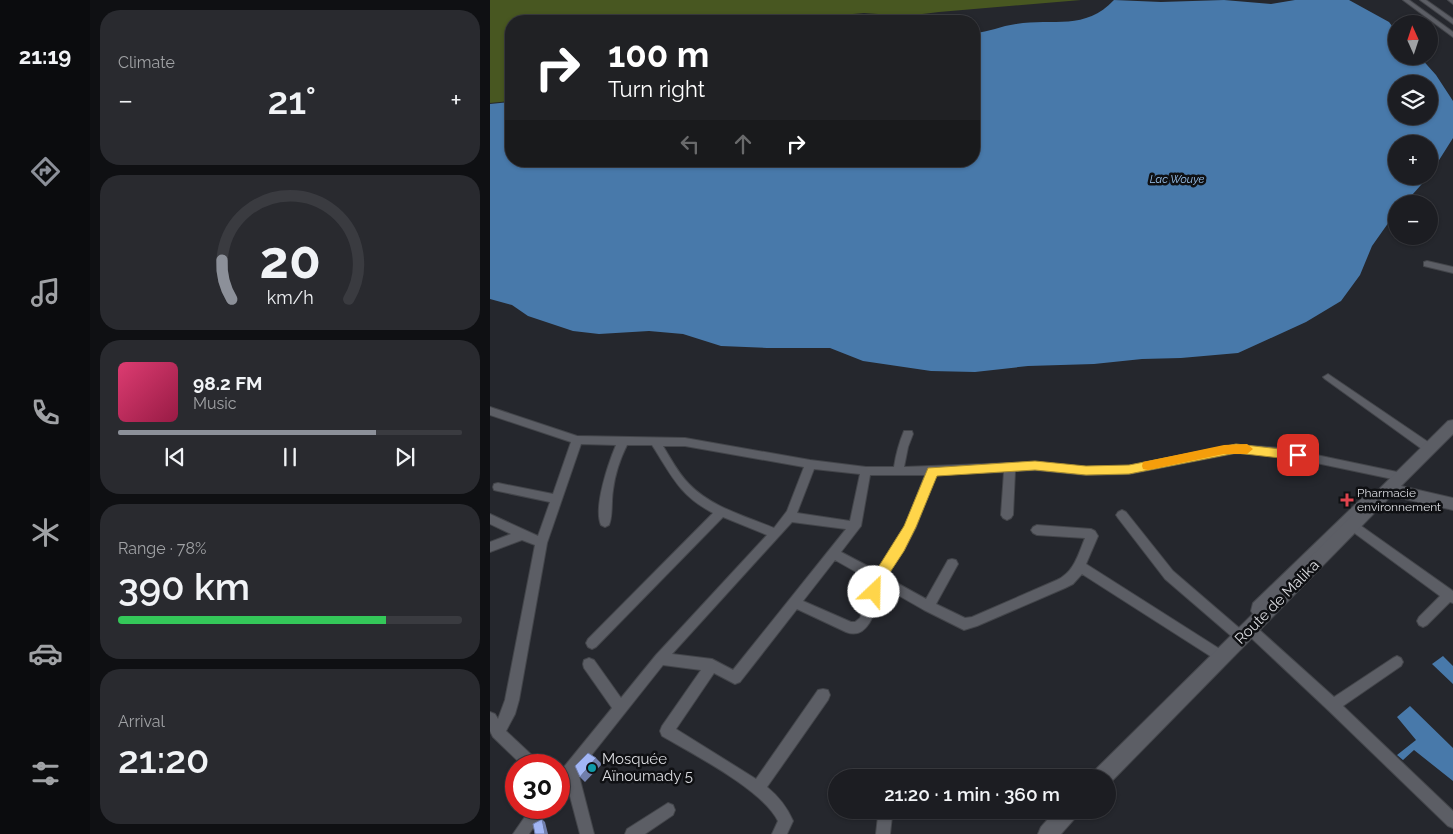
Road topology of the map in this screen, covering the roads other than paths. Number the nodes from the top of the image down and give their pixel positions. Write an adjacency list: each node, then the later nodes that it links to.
1 (1406, 0): 6 (street)
2 (1424, 0): 3 (street)
3 (1445, 16): 4 (street); 5 (street)
4 (1453, 16)
5 (1453, 22)
6 (1453, 35)
7 (1426, 264): 8 (street)
8 (1453, 270)
9 (1328, 377): 16 (street)
10 (490, 411): 13 (street)
11 (1453, 425): 16 (main road, Route de Malika)
12 (908, 434): 20 (street)
13 (578, 440): 14 (street); 25 (street)
14 (623, 441): 15 (street); 32 (street)
15 (656, 441): 17 (street); 27 (street)
16 (1430, 449): 22 (main road, Route de Malika)
17 (810, 464): 19 (street); 30 (street)
18 (1010, 468): 21 (street); 22 (street); 28 (street)
19 (866, 471): 20 (street); 33 (street)
20 (898, 471): 21 (street)
21 (932, 471): 43 (street)
22 (1402, 477): 24 (main road, Route de Malika)
23 (498, 487): 25 (street)
24 (1385, 495): 26 (main road); 34 (main road, Route de Malika); 48 (street)
25 (556, 499): 38 (street)
26 (1453, 504)
27 (722, 511): 36 (street); 49 (street)
28 (1007, 515)
29 (1122, 515): 48 (street)
30 (789, 518): 33 (street); 36 (street)
31 (490, 519): 37 (street)
32 (604, 522)
33 (855, 526): 40 (street)
34 (1352, 526): 44 (street); 48 (main road, Route de Malika)
35 (1038, 530): 42 (street)
36 (775, 533): 51 (street)
37 (524, 534): 38 (street); 39 (street)
38 (541, 543): 59 (street)
39 (490, 547)
40 (833, 553): 43 (street); 45 (street)
41 (952, 564): 46 (street)
42 (1079, 566): 46 (street); 50 (street)
43 (879, 578): 45 (street); 46 (street)
44 (1451, 596): 47 (street)
45 (794, 602): 54 (street)
46 (928, 606)
47 (1423, 621)
48 (1251, 628): 50 (main road, Route de Malika); 56 (street)
49 (592, 643)
50 (1222, 657): 61 (main road, Route de Malika)
51 (660, 659): 54 (street); 57 (street)
52 (1397, 662): 56 (street)
53 (589, 664): 57 (street)
54 (712, 665): 63 (street)
55 (823, 695): 63 (street)
56 (1333, 705): 68 (street)
57 (620, 708): 62 (street)
58 (490, 719): 59 (street)
59 (498, 732): 60 (street)
60 (521, 754)
61 (1110, 769)
62 (570, 770): 70 (street)
63 (758, 788): 72 (street)
64 (668, 810): 71 (street)
65 (532, 819): 69 (street)
66 (885, 819): 73 (street)
67 (1061, 819): 74 (main road)
68 (1453, 821)
69 (520, 834)
70 (588, 834)
71 (632, 834)
72 (779, 834)
73 (884, 834)
74 (1048, 834)

